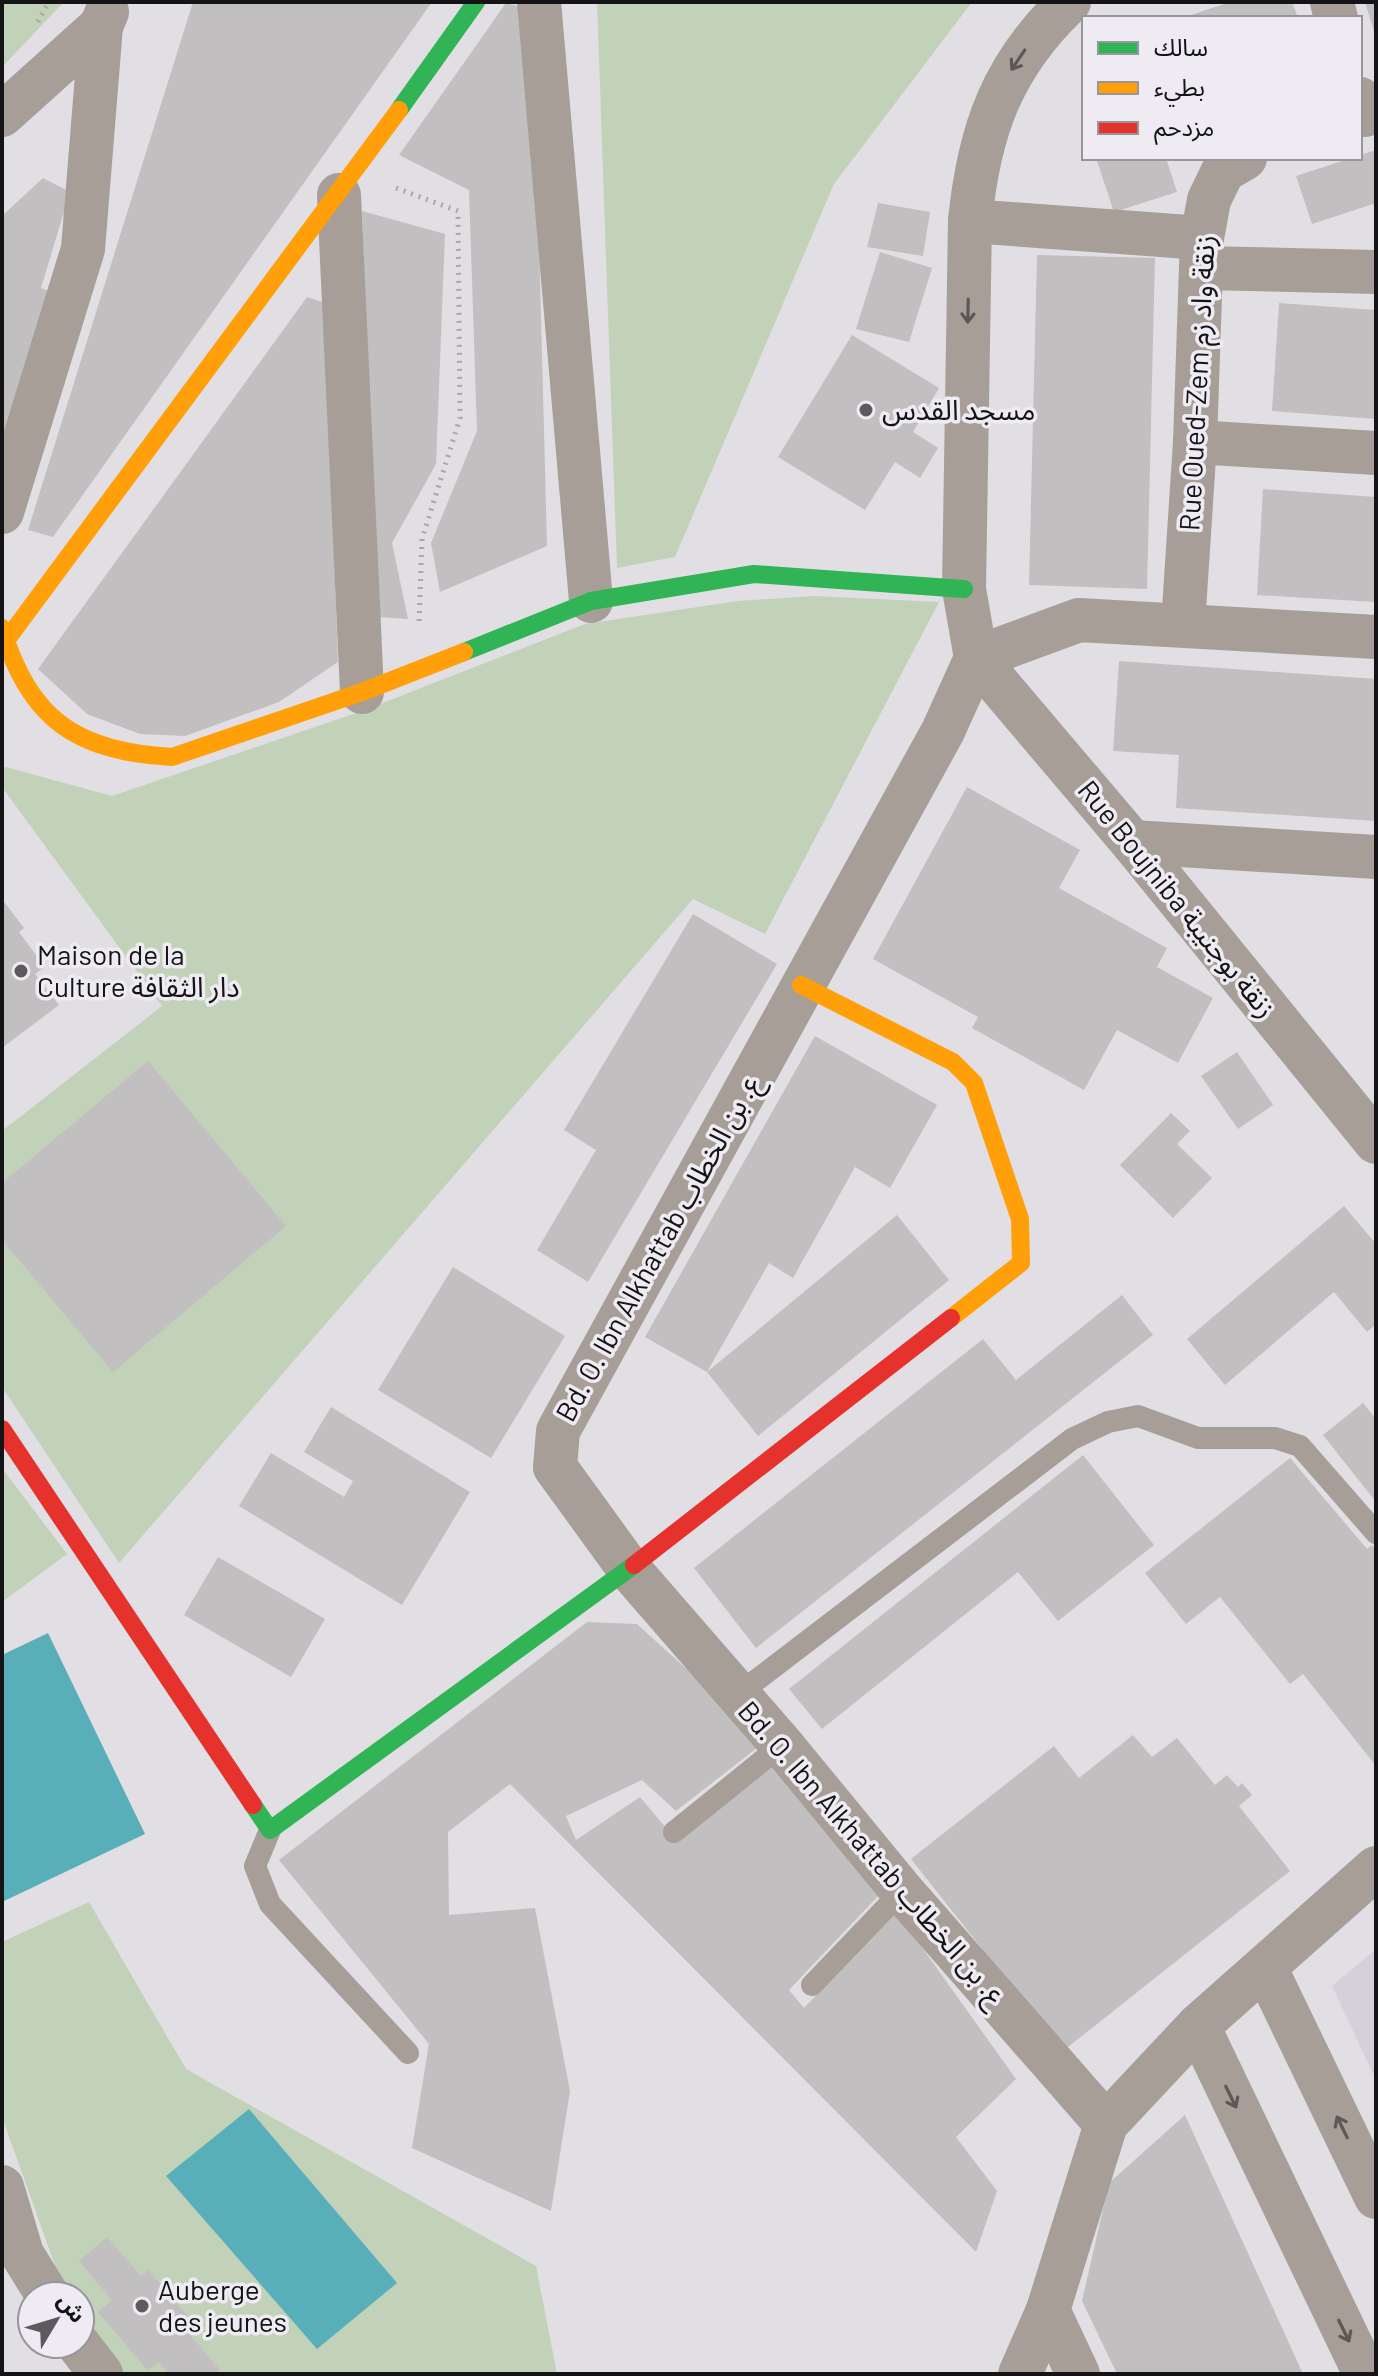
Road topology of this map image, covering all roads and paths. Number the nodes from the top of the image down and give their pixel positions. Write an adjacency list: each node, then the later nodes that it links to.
1 (476, 2): 7 (street)
2 (539, 2): 15 (street)
3 (1069, 2): 8 (street, one-way to 8)
4 (106, 14): 5 (street); 13 (street)
5 (2, 115)
6 (1242, 160): 9 (street, Rue Oued-Zem زنقة واد زم)
7 (346, 183): 17 (street); 20 (path); 21 (street)
8 (970, 221): 9 (street); 14 (street, one-way to 14)
9 (1202, 253): 10 (street); 11 (street, Rue Oued-Zem زنقة واد زم)
10 (1376, 272)
11 (1195, 442): 12 (street); 16 (street, Rue Oued-Zem زنقة واد زم)
12 (1376, 453)
13 (2, 512)
14 (964, 589): 15 (street); 19 (street)
15 (591, 601): 20 (street)
16 (1183, 625): 18 (street); 19 (street)
17 (3, 635): 21 (street)
18 (1376, 637)
19 (976, 658): 22 (street, Rue Boujniba زنقة بوجنيبة); 24 (street, Bd. O. Ibn Alkhattab ع. بن الخطاب)
20 (417, 668): 21 (street)
21 (362, 692)
22 (1132, 842): 23 (street); 25 (street, Rue Boujniba زنقة بوجنيبة)
23 (1376, 857)
24 (801, 985): 28 (street, Bd. O. Ibn Alkhattab ع. بن الخطاب); 28 (street)
25 (1376, 1142)
26 (2, 1429): 31 (street)
27 (1376, 1533): 29 (lane)
28 (629, 1569): 29 (street, Bd. O. Ibn Alkhattab ع. بن الخطاب); 31 (street)
29 (737, 1695): 30 (street, Bd. O. Ibn Alkhattab ع. بن الخطاب)
30 (782, 1745): 32 (lane); 34 (street, Bd. O. Ibn Alkhattab ع. بن الخطاب)
31 (270, 1830): 38 (lane)
32 (674, 1832)
33 (1376, 1868): 35 (street)
34 (902, 1891): 36 (lane); 39 (street, Bd. O. Ibn Alkhattab ع. بن الخطاب)
35 (1265, 1967): 37 (street); 41 (street, one-way to 35)
36 (812, 1985)
37 (1198, 2026): 39 (street); 46 (street, one-way to 46)
38 (408, 2053)
39 (1106, 2124): 43 (street)
40 (2, 2187): 42 (street)
41 (1376, 2197)
42 (38, 2280)
43 (1048, 2310): 44 (street); 45 (street)
44 (1020, 2374)
45 (1078, 2374)
46 (1365, 2374)

